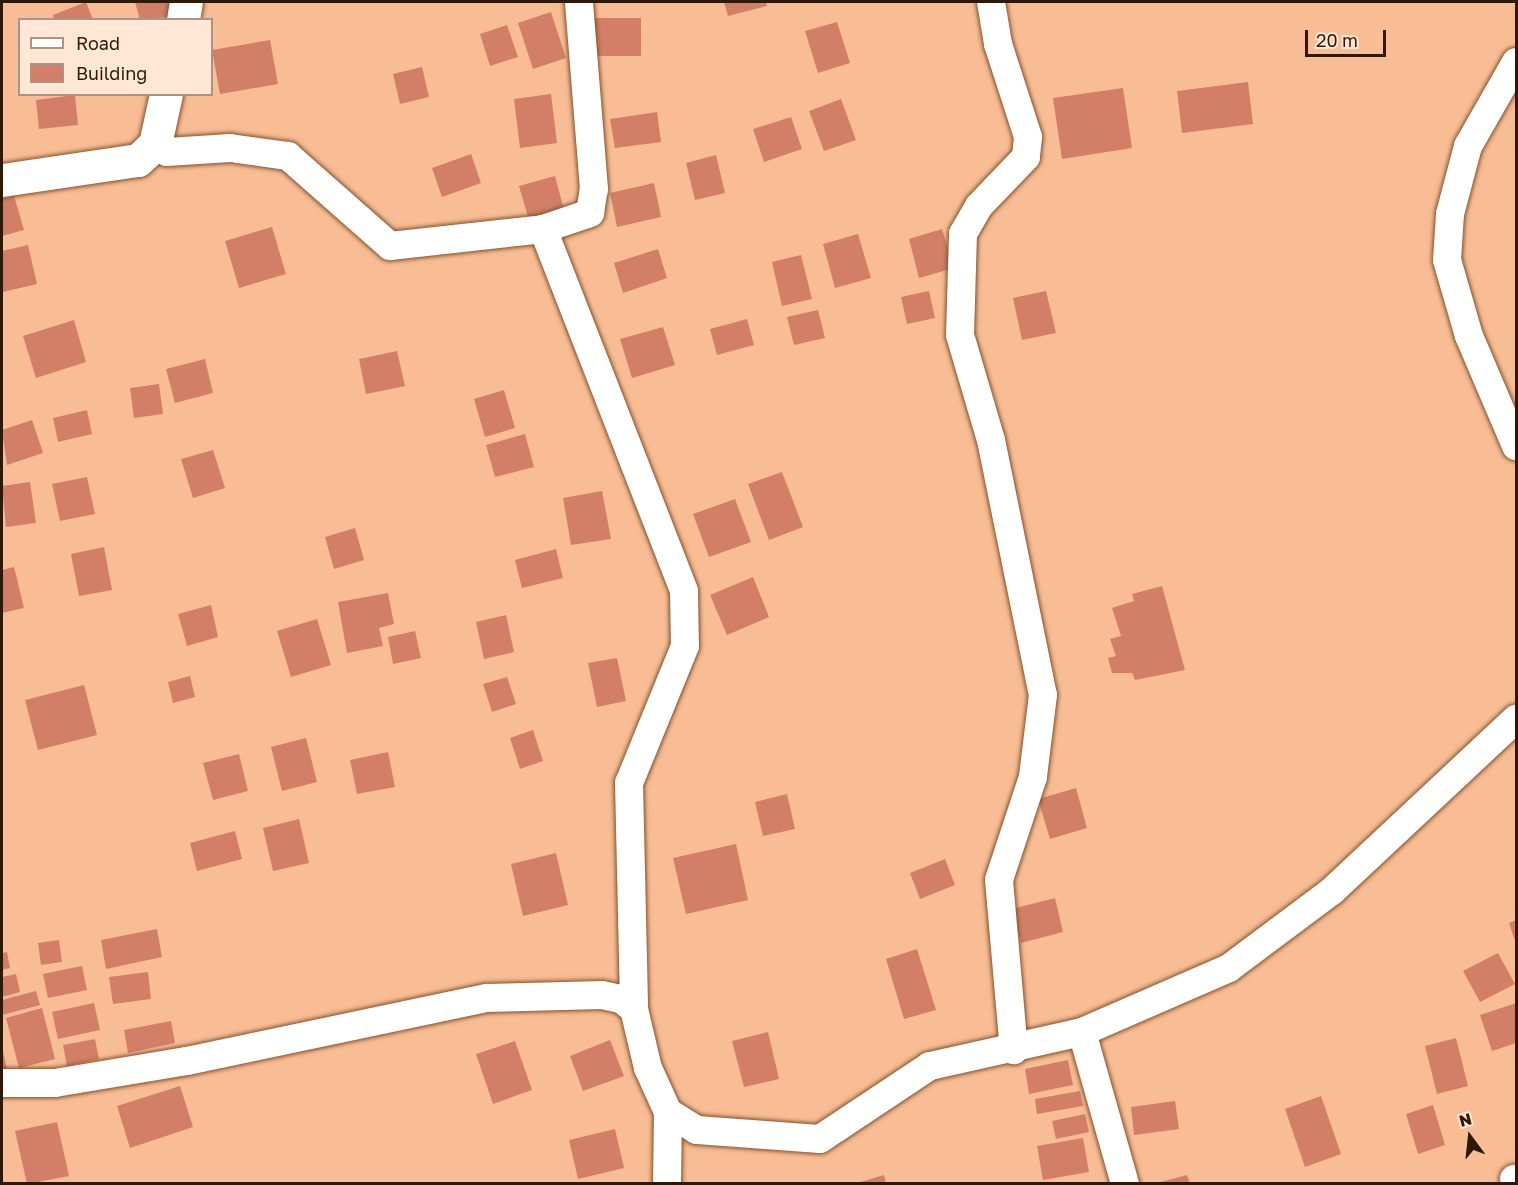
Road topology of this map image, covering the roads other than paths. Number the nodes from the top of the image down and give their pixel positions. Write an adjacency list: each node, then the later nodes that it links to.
1 (186, 2): 4 (main road)
2 (579, 2): 9 (street)
3 (991, 2): 14 (street)
4 (183, 18)
5 (1516, 62): 10 (street)
6 (166, 96): 7 (main road)
7 (154, 144): 8 (main road); 9 (street)
8 (2, 180)
9 (543, 229): 12 (street)
10 (1516, 446)
11 (1516, 719): 13 (street)
12 (634, 1009): 15 (street); 16 (street)
13 (1082, 1032): 14 (street); 18 (street)
14 (1014, 1050): 16 (street)
15 (2, 1083)
16 (668, 1112): 17 (street)
17 (668, 1184)
18 (1125, 1184)

